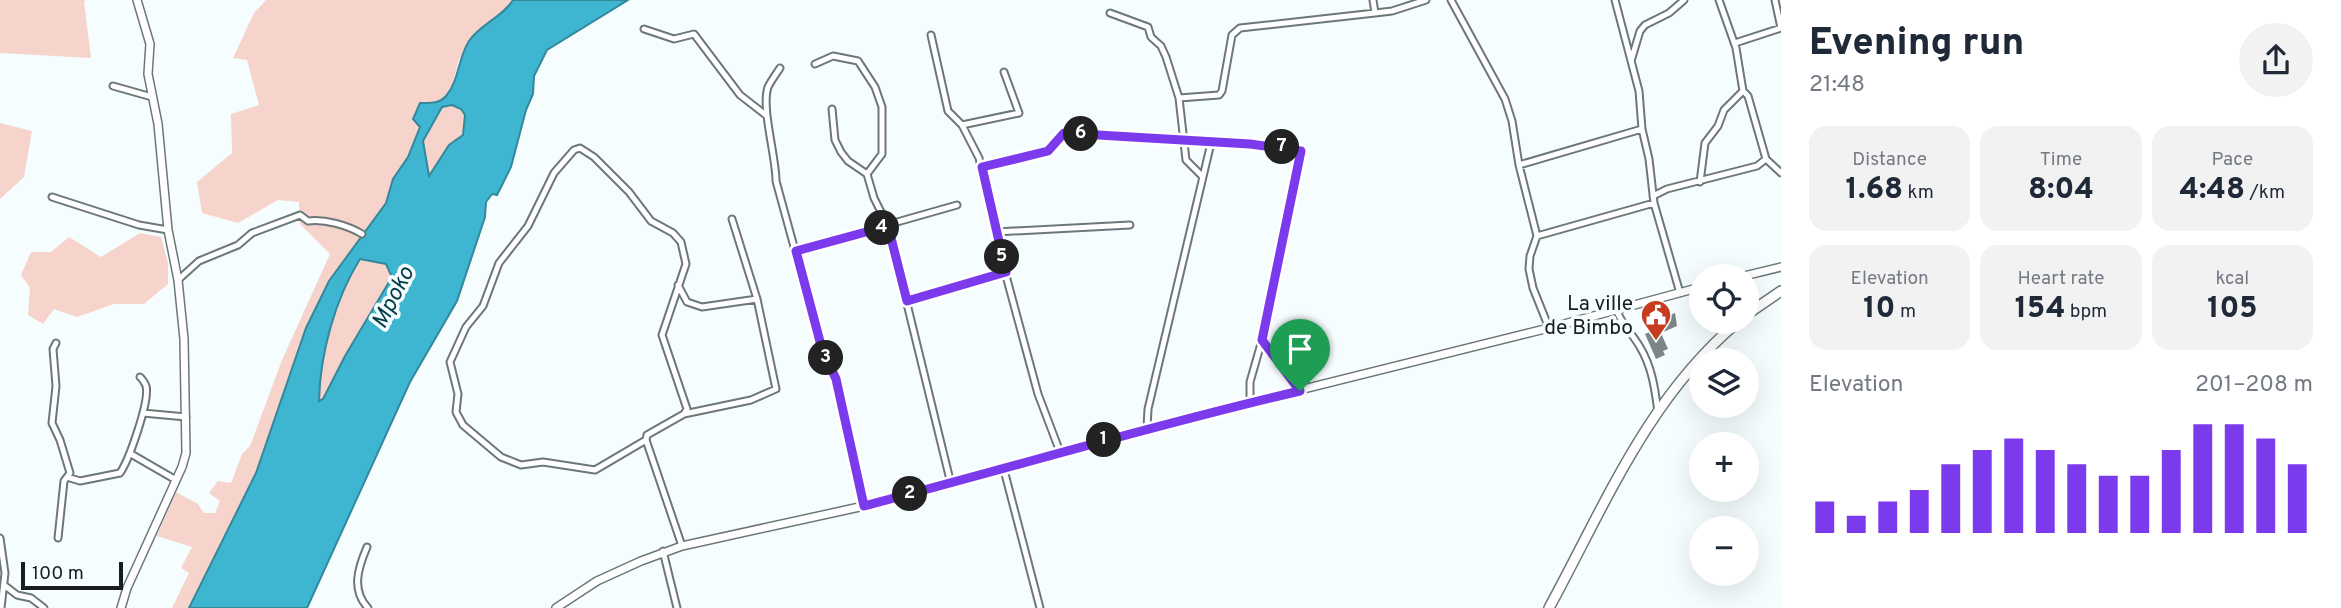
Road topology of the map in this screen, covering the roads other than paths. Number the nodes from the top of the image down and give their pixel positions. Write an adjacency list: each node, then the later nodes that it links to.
1 (137, 0): 21 (street)
2 (1373, 0): 10 (street)
3 (1426, 0): 10 (street)
4 (1451, 0): 30 (street)
5 (1615, 0): 15 (street)
6 (1684, 0): 15 (street)
7 (1719, 0): 14 (street)
8 (1778, 3): 11 (street)
9 (1110, 13): 22 (street)
10 (1375, 13): 22 (street)
11 (1781, 28): 14 (street)
12 (644, 29): 24 (street)
13 (931, 35): 25 (street)
14 (1735, 43): 20 (street)
15 (1631, 61): 26 (street)
16 (815, 64): 33 (street)
17 (780, 68): 24 (street)
18 (1004, 72): 25 (street)
19 (113, 86): 21 (street)
20 (1742, 92): 29 (street); 35 (street)
21 (152, 97): 42 (street)
22 (1179, 98): 27 (street)
23 (832, 109): 33 (street)
24 (767, 116): 46 (street)
25 (962, 125): 31 (street)
26 (1642, 129): 30 (street); 37 (street)
27 (1183, 142): 28 (street); 31 (street); 34 (street)
28 (1211, 143): 34 (street); 61 (street)
29 (1766, 159): 32 (street); 35 (street)
30 (1519, 165): 45 (street)
31 (982, 167): 43 (street)
32 (1781, 173)
33 (867, 174): 41 (street)
34 (1202, 176): 70 (street)
35 (1700, 182): 37 (street)
36 (52, 197): 42 (street)
37 (1654, 199): 45 (street); 54 (street)
38 (957, 205): 41 (street)
39 (732, 219): 55 (street)
40 (1130, 225): 43 (street)
41 (888, 226): 46 (street); 56 (street)
42 (168, 230): 50 (street)
43 (996, 232): 48 (street)
44 (362, 234): 50 (street)
45 (1537, 236): 59 (street)
46 (796, 251): 78 (street)
47 (1781, 267): 49 (street)
48 (1006, 272): 56 (street); 72 (street)
49 (1759, 272)
50 (178, 280): 69 (street)
51 (678, 285): 55 (street); 68 (street); 71 (street)
52 (1689, 290): 54 (street)
53 (1781, 291): 57 (main road)
54 (1680, 293): 58 (street)
55 (757, 299): 68 (street)
56 (907, 301): 77 (street)
57 (1759, 307)
58 (1616, 309): 59 (street); 66 (street)
59 (1549, 328): 64 (street)
60 (1726, 334): 66 (main road)
61 (1262, 340): 64 (street); 65 (street)
62 (55, 343): 75 (street)
63 (140, 377): 67 (street)
64 (1300, 391): 65 (street)
65 (1250, 403): 70 (street)
66 (1658, 412): 92 (main road)
67 (143, 413): 69 (street); 73 (street)
68 (684, 414): 71 (street)
69 (186, 417): 76 (street)
70 (1147, 428): 72 (street)
71 (646, 440): 81 (street)
72 (1060, 452): 74 (street)
73 (131, 454): 75 (street); 76 (street)
74 (1004, 470): 77 (street); 91 (street)
75 (67, 477): 80 (street)
76 (176, 480): 87 (street)
77 (951, 484): 78 (street)
78 (864, 506): 81 (street)
79 (0, 538): 84 (street)
80 (58, 538)
81 (682, 546): 83 (street)
82 (367, 547): 88 (street)
83 (663, 551): 89 (street); 90 (street)
84 (4, 585): 85 (street); 86 (street)
85 (1, 608)
86 (44, 608)
87 (121, 608)
88 (368, 608)
89 (556, 608)
90 (677, 608)
91 (1040, 608)
92 (1549, 608)

